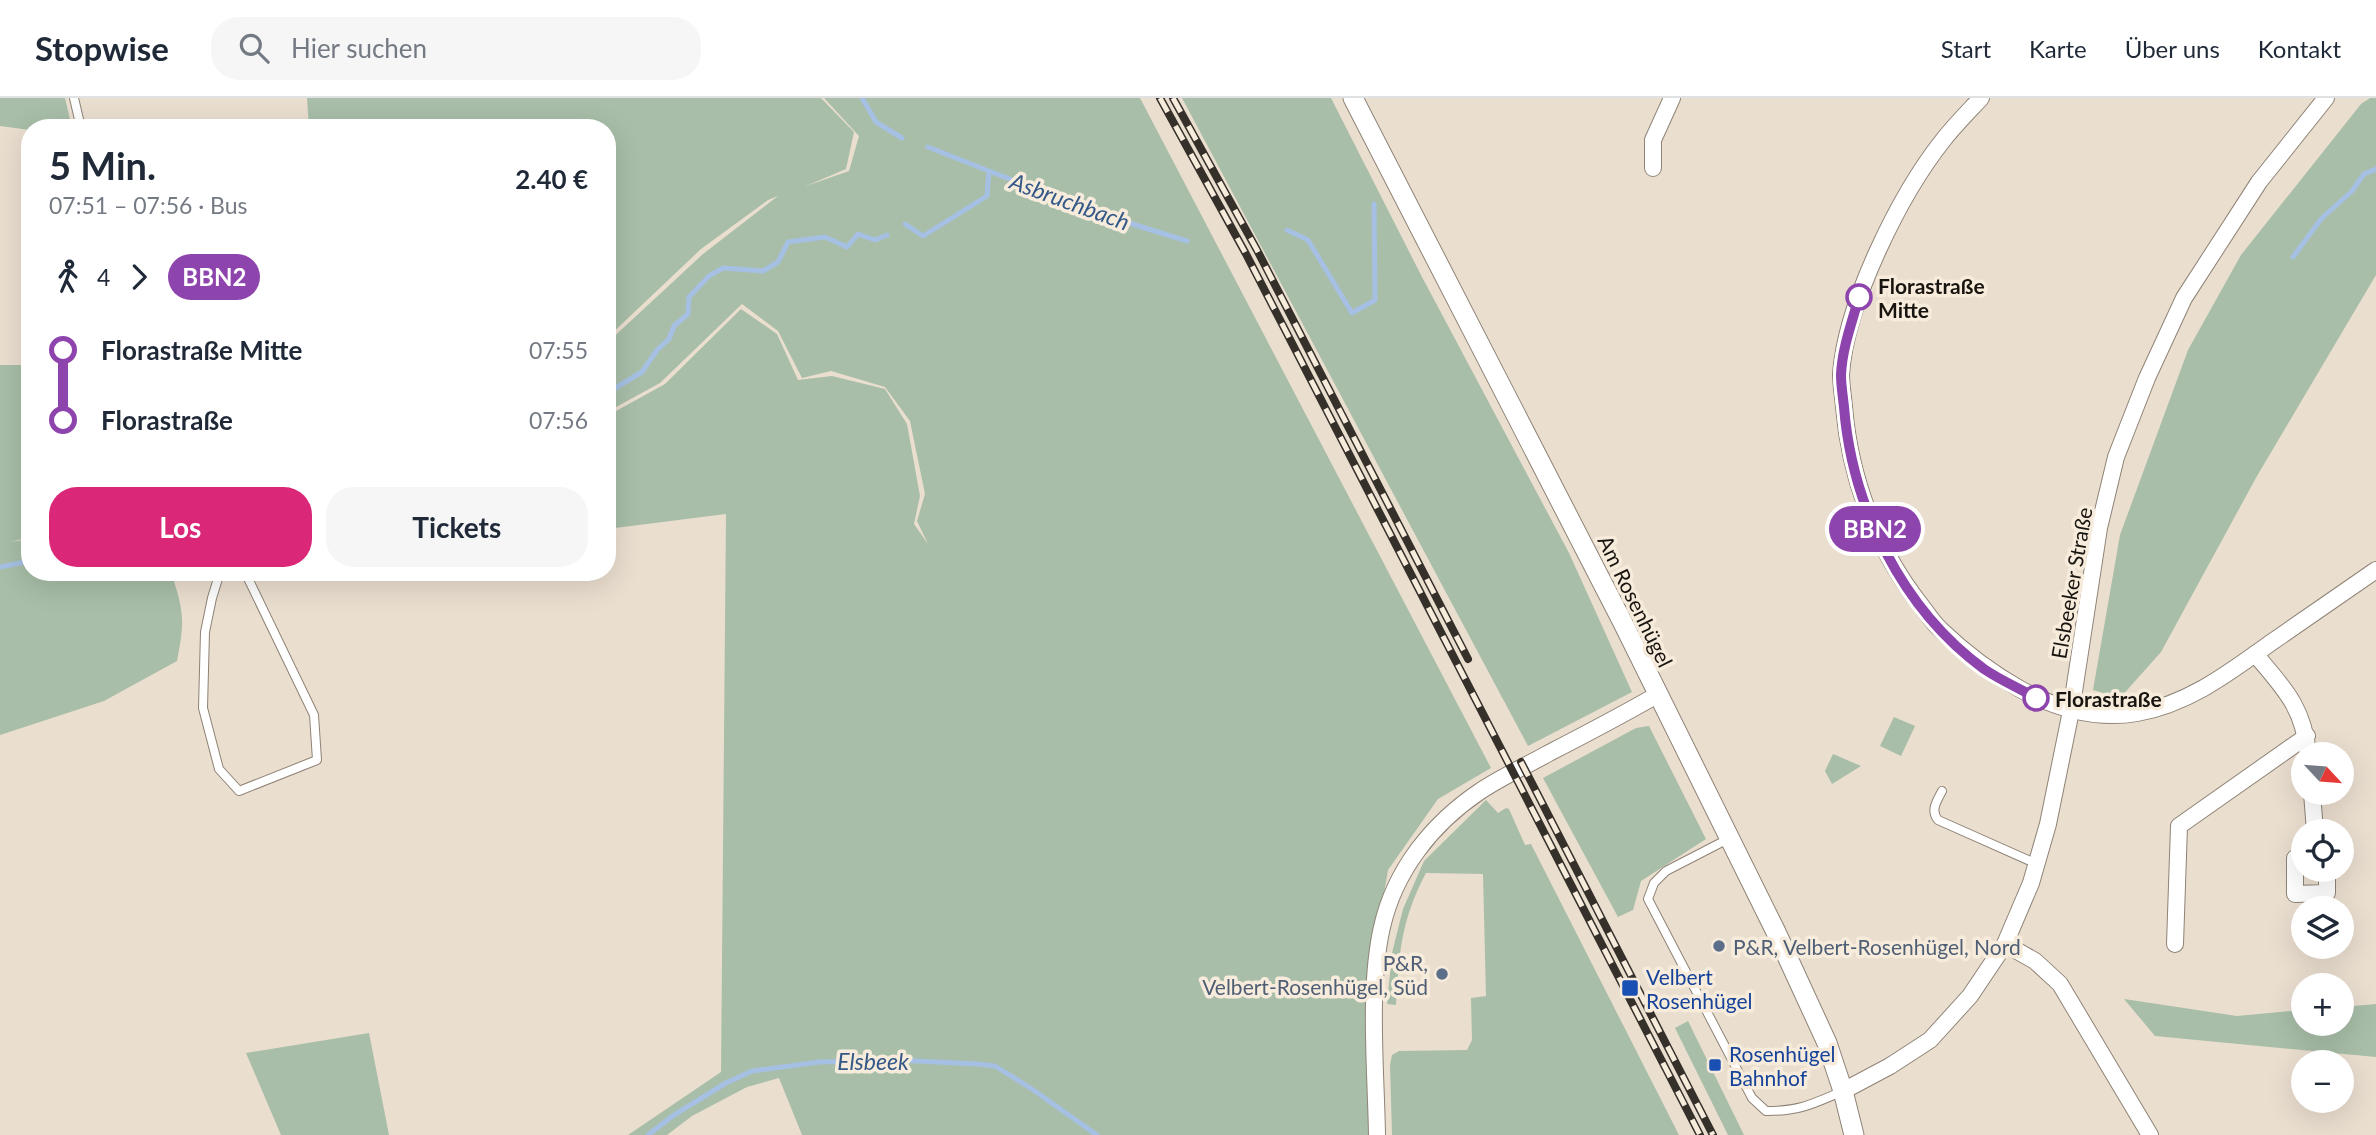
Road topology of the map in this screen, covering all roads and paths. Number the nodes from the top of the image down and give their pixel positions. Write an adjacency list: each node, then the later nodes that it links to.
1 (74, 98): 6 (lane)
2 (1353, 98): 12 (street, Am Rosenhügel)
3 (1672, 98): 7 (street)
4 (1981, 98): 13 (street)
5 (2326, 98): 13 (street, Elsbeeker Straße)
6 (79, 119)
7 (1653, 168)
8 (2376, 570): 11 (street)
9 (217, 581): 10 (lane)
10 (248, 581)
11 (2255, 654): 13 (street); 14 (street)
12 (1657, 695): 17 (street, Am Rosenhügel); 24 (street)
13 (2071, 710): 18 (street, Elsbeeker Straße)
14 (2307, 736): 15 (street); 22 (street)
15 (2307, 742)
16 (1941, 791): 18 (lane)
17 (1730, 838): 23 (street, Am Rosenhügel); 23 (lane)
18 (2037, 864): 21 (street, Elsbeeker Straße)
19 (2295, 882): 20 (street)
20 (2327, 882)
21 (2005, 944): 23 (street, Elsbeeker Straße); 26 (street)
22 (2175, 944)
23 (1843, 1091): 25 (street, Am Rosenhügel)
24 (1377, 1135)
25 (1854, 1135)
26 (2150, 1135)

